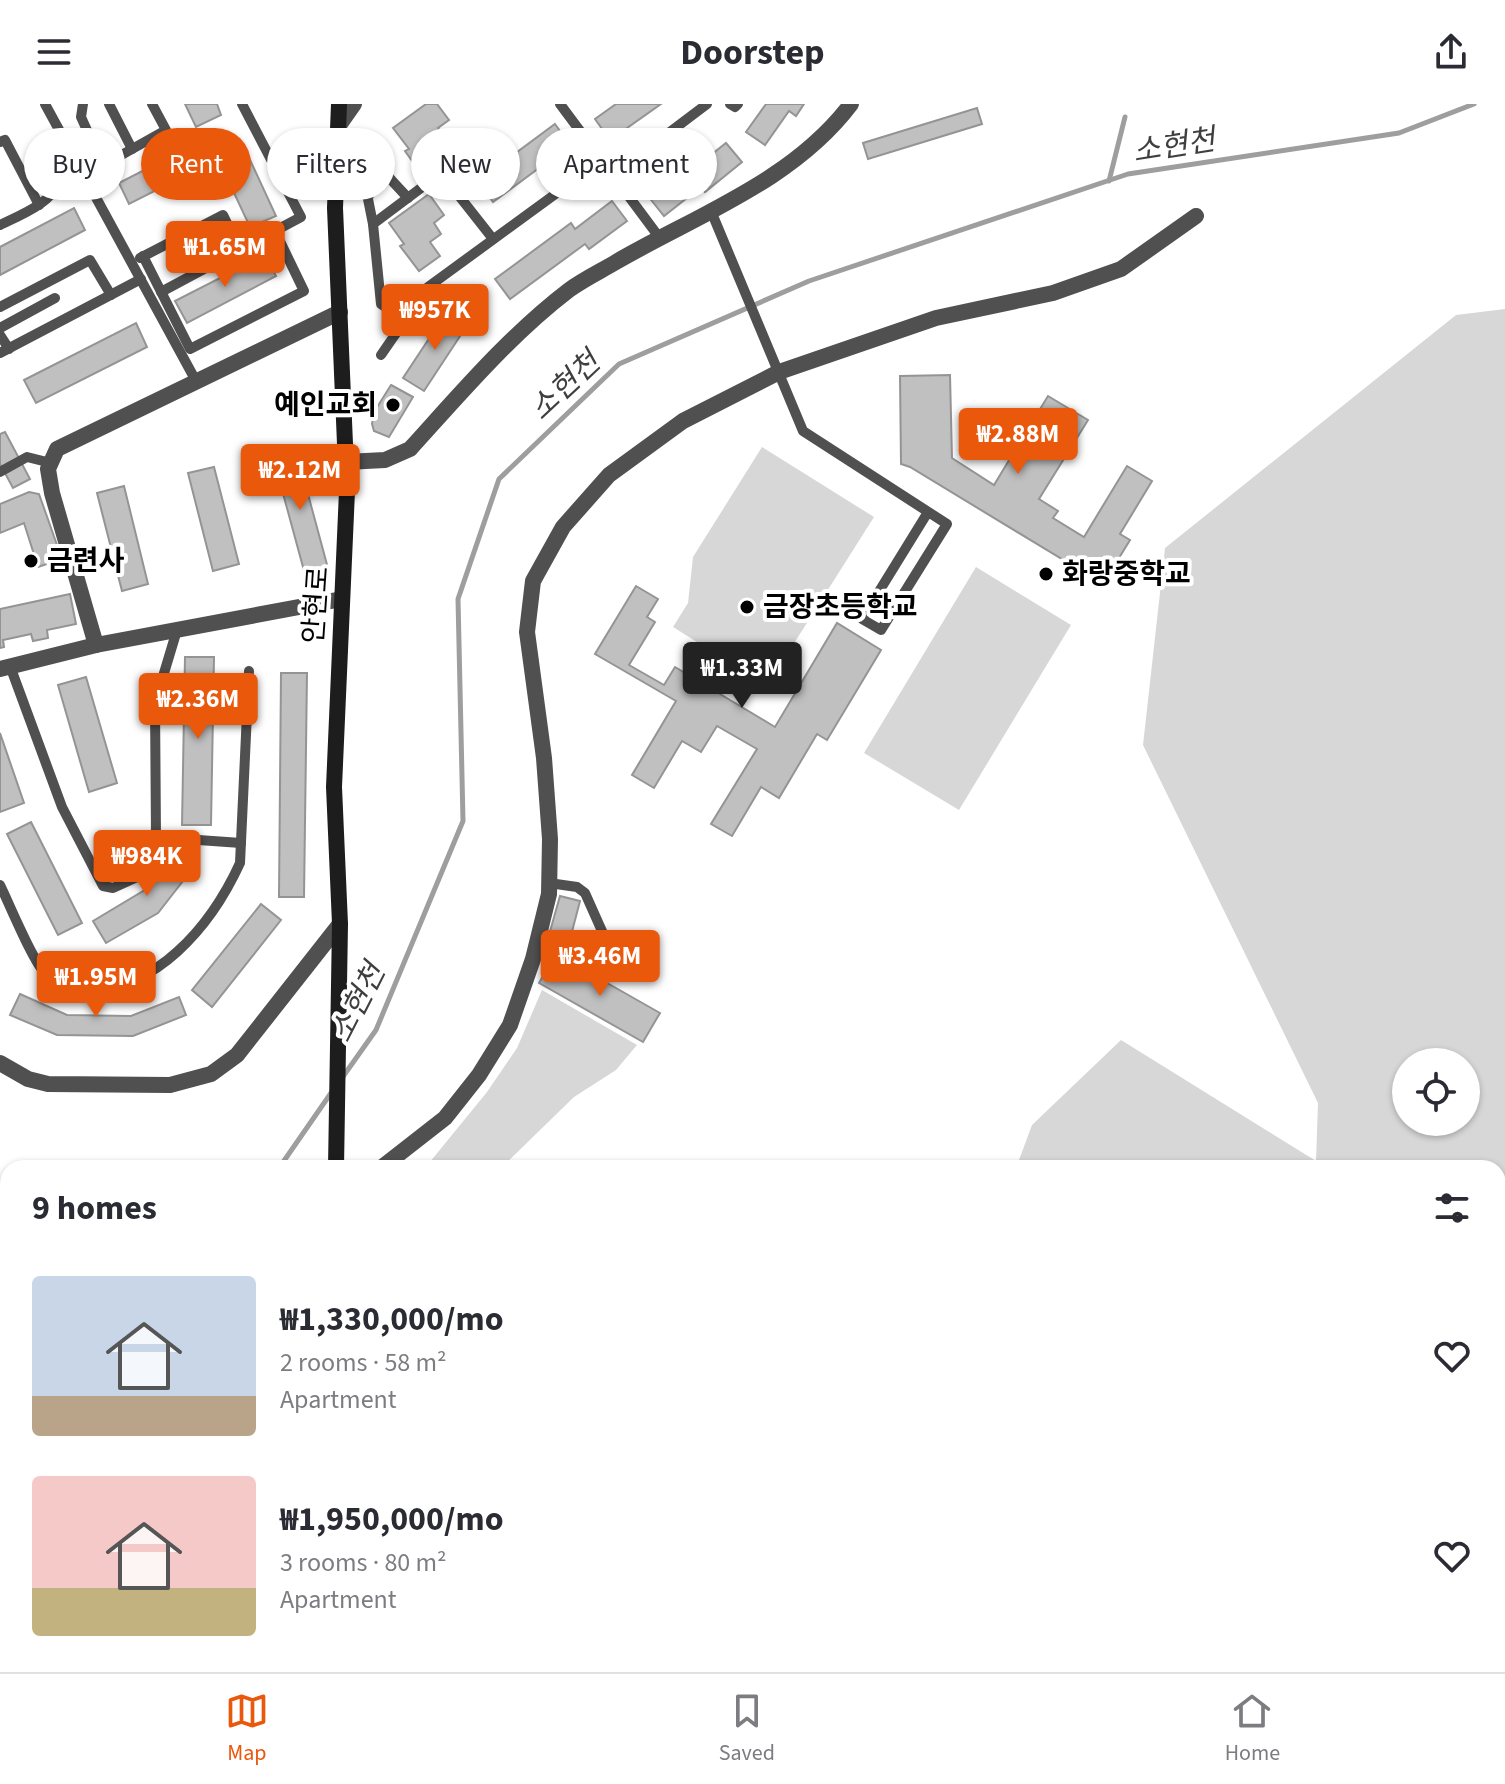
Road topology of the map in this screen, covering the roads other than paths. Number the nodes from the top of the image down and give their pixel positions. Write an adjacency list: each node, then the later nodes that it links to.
1 (45, 104): 14 (lane)
2 (83, 104): 15 (lane)
3 (109, 104): 19 (lane)
4 (152, 104): 19 (lane)
5 (242, 104): 31 (lane)
6 (339, 104): 13 (street, 안현로)
7 (354, 104): 13 (street)
8 (561, 104): 16 (lane)
9 (707, 104): 17 (lane)
10 (730, 104): 11 (lane)
11 (738, 104)
12 (851, 104): 27 (street)
13 (340, 124): 42 (street, 안현로)
14 (58, 128)
15 (86, 128)
16 (579, 128)
17 (675, 128)
18 (0, 142): 26 (lane)
19 (132, 149): 20 (lane)
20 (125, 153)
21 (408, 198): 29 (lane); 29 (lane); 33 (lane)
22 (45, 200): 26 (lane)
23 (97, 200): 36 (lane)
24 (547, 200): 33 (lane)
25 (632, 200): 32 (lane)
26 (39, 205): 30 (lane)
27 (711, 211): 32 (street); 48 (lane)
28 (1196, 216): 48 (street)
29 (373, 224): 43 (lane)
30 (0, 225)
31 (275, 231): 34 (lane); 38 (lane)
32 (659, 237): 50 (street)
33 (493, 239): 43 (lane)
34 (240, 250): 35 (lane); 38 (lane)
35 (143, 256): 36 (lane); 38 (lane)
36 (131, 262): 37 (lane)
37 (141, 279): 39 (lane); 49 (lane)
38 (161, 292)
39 (111, 295): 41 (lane); 46 (lane)
40 (55, 298): 44 (lane)
41 (0, 307)
42 (340, 312): 49 (street); 50 (street, 안현로)
43 (405, 320): 47 (lane)
44 (0, 328)
45 (0, 335): 46 (lane)
46 (4, 351)
47 (381, 355)
48 (779, 372): 53 (lane); 61 (street)
49 (196, 381): 51 (street)
50 (346, 462): 54 (street, 안현로)
51 (51, 463): 52 (lane); 56 (street)
52 (0, 472)
53 (928, 512): 53 (lane)
54 (342, 599): 55 (street); 63 (street, 안현로)
55 (177, 630): 56 (street); 59 (lane)
56 (96, 645): 57 (street)
57 (5, 667): 59 (lane)
58 (249, 671): 60 (lane)
59 (156, 837): 60 (lane)
60 (241, 843): 62 (lane)
61 (549, 883): 64 (lane); 67 (street)
62 (0, 885)
63 (340, 924): 65 (street); 66 (street, 안현로)
64 (618, 967)
65 (0, 1063)
66 (336, 1160)
67 (391, 1160)

